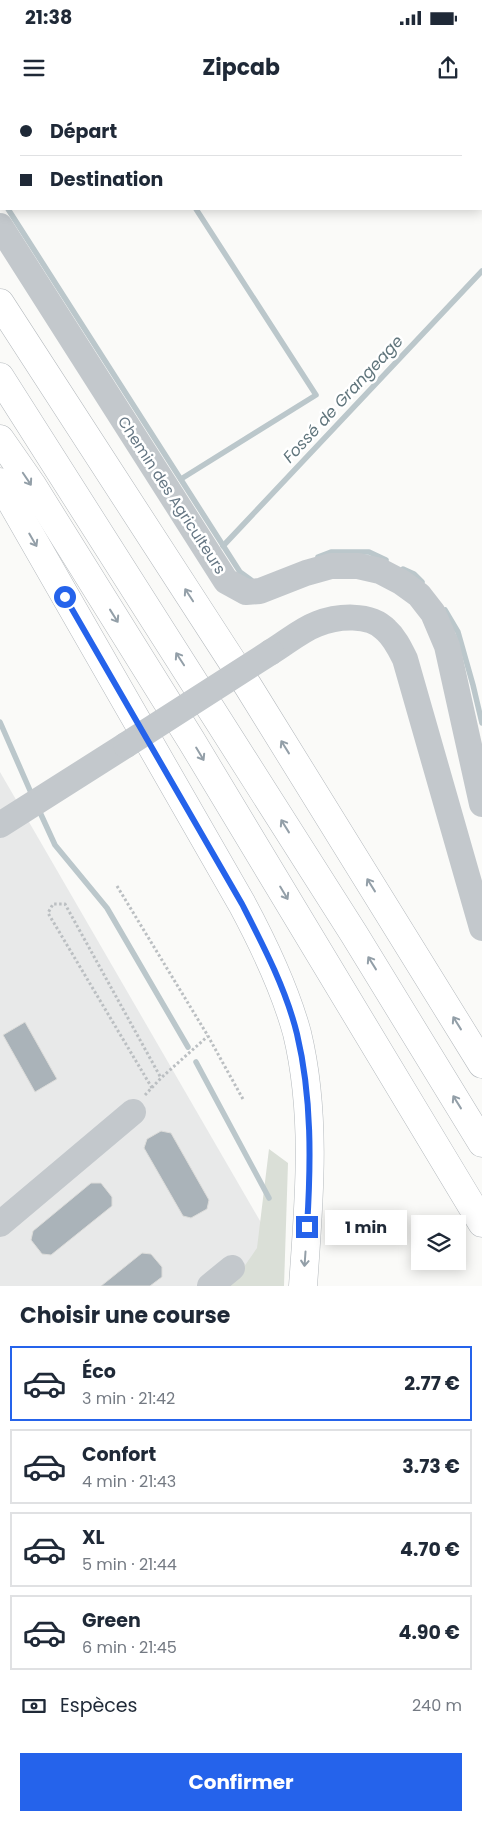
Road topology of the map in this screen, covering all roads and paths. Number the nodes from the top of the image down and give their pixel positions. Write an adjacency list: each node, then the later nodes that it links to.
1 (0, 226): 6 (street, Chemin des Agriculteurs)
2 (0, 303): 11 (highway, one-way to 2)
3 (0, 377): 16 (highway, one-way to 3)
4 (0, 439): 17 (highway, one-way to 17)
5 (0, 482): 21 (highway, one-way to 21)
6 (482, 804)
7 (7, 820): 9 (street, bridge)
8 (117, 886): 10 (path)
9 (482, 928)
10 (208, 1036): 12 (path); 14 (path)
11 (482, 1064)
12 (161, 1078): 13 (path); 13 (path)
13 (152, 1088): 15 (path)
14 (244, 1101)
15 (133, 1112): 18 (street)
16 (482, 1143)
17 (482, 1223)
18 (0, 1224)
19 (232, 1268): 20 (street)
20 (210, 1286)
21 (304, 1286)

